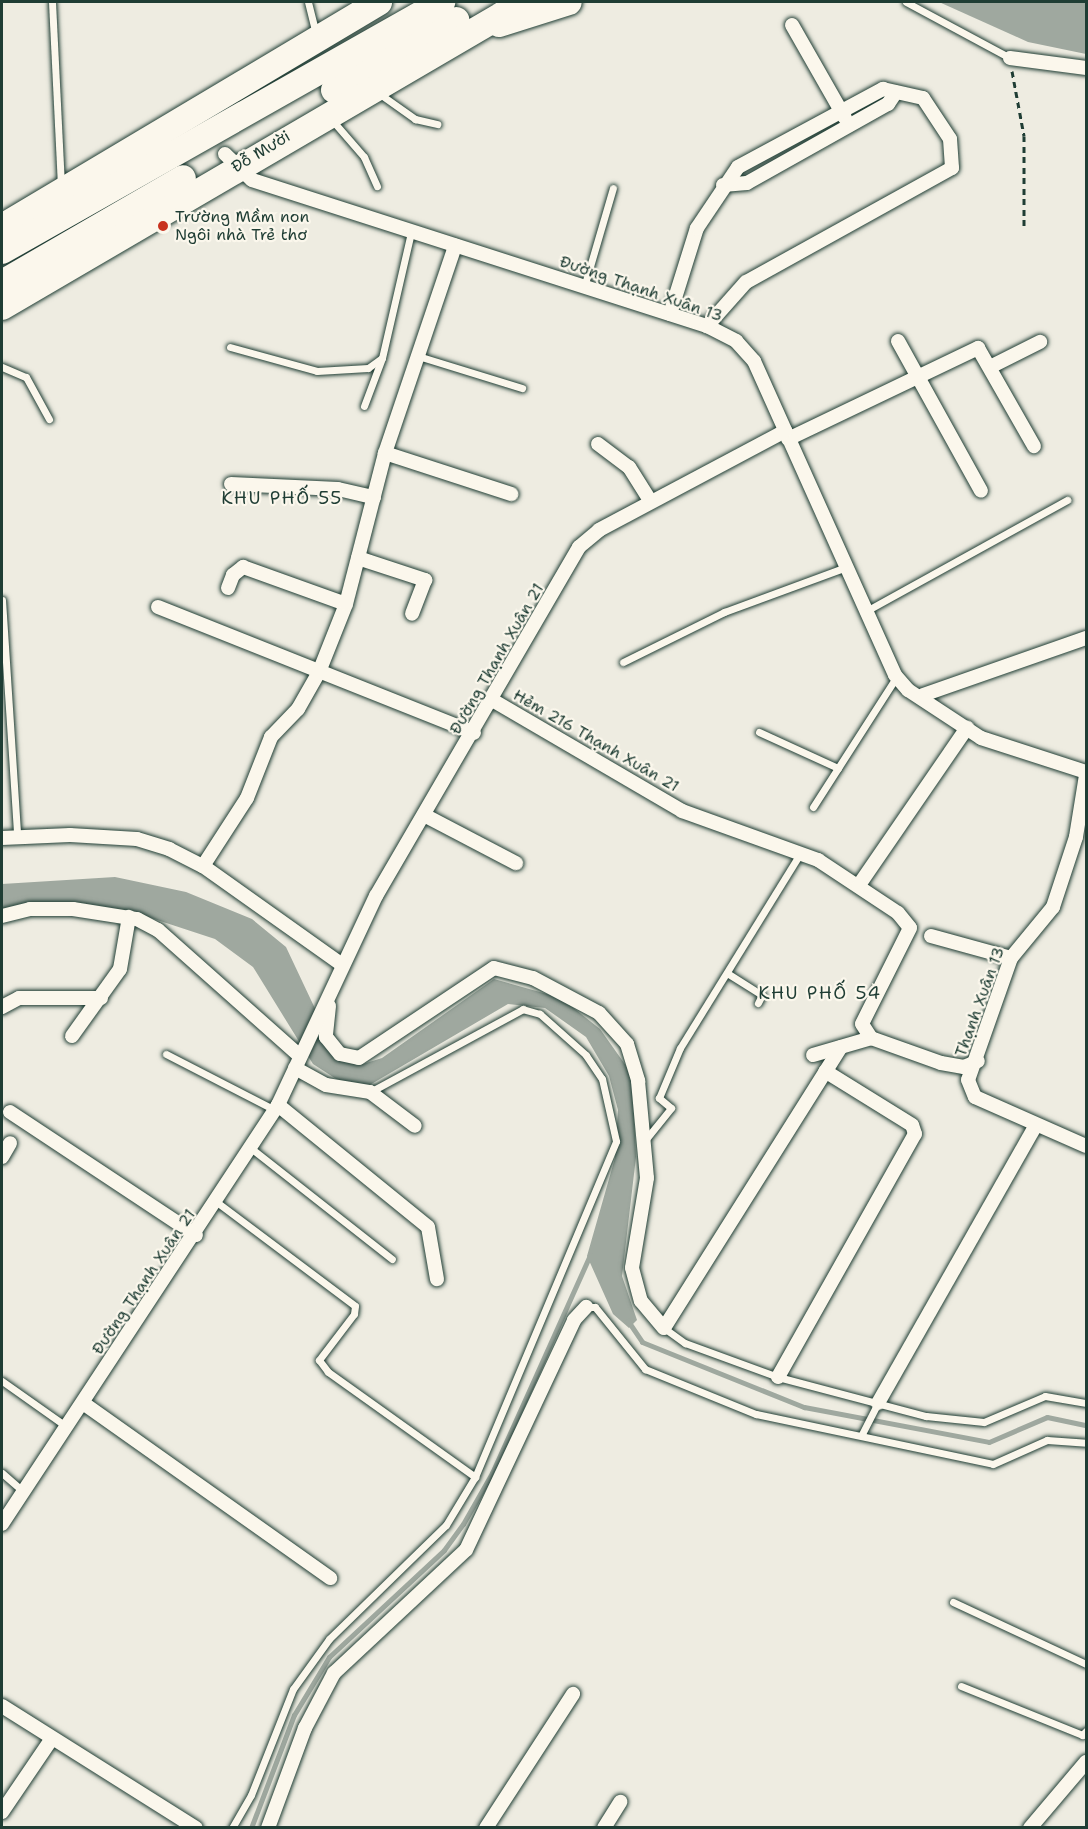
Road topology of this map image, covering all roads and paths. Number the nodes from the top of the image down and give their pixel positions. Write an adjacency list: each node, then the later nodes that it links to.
1 (52, 2): 24 (lane)
2 (308, 2): 11 (lane)
3 (379, 2): 11 (highway)
4 (442, 2): 24 (highway)
5 (487, 2): 20 (highway, Đỗ Mười)
6 (524, 2): 10 (highway, Đỗ Mười)
7 (569, 2): 10 (highway)
8 (906, 2): 12 (lane)
9 (792, 24): 16 (street)
10 (478, 27): 14 (highway, Đỗ Mười)
11 (320, 38): 24 (highway)
12 (1010, 58): 13 (street); 25 (path)
13 (1086, 68)
14 (374, 88): 17 (highway, Đỗ Mười); 18 (lane)
15 (896, 92): 16 (street); 19 (street); 34 (street)
16 (841, 111): 19 (street); 21 (street)
17 (326, 114): 20 (highway, Đỗ Mười); 22 (lane)
18 (437, 124)
19 (849, 125): 21 (street)
20 (231, 160): 27 (street, Đường Thạnh Xuân 13); 30 (highway, Đỗ Mười); 32 (highway, Đỗ Mười)
21 (723, 185): 33 (street)
22 (377, 186)
23 (613, 188): 31 (lane)
24 (67, 201): 26 (highway); 29 (highway)
25 (1024, 226)
26 (2, 227)
27 (411, 232): 28 (street, Đường Thạnh Xuân 13); 39 (lane)
28 (455, 246): 31 (street, Đường Thạnh Xuân 13); 38 (street)
29 (2, 251)
30 (2, 283)
31 (584, 287): 33 (street, Đường Thạnh Xuân 13)
32 (2, 307)
33 (670, 314): 34 (street, Đường Thạnh Xuân 13)
34 (707, 326): 46 (street, Đường Thạnh Xuân 13)
35 (898, 341): 42 (street)
36 (1040, 342): 40 (street)
37 (230, 347): 39 (lane)
38 (418, 356): 43 (lane); 49 (street)
39 (382, 358): 44 (lane)
40 (992, 366): 42 (street, Đường Thạnh Xuân 21); 48 (street)
41 (2, 367): 45 (lane)
42 (917, 377): 46 (street, Đường Thạnh Xuân 21); 51 (street)
43 (522, 388)
44 (364, 406)
45 (49, 419)
46 (786, 435): 55 (street, Đường Thạnh Xuân 21); 57 (street, Đường Thạnh Xuân 13)
47 (598, 444): 55 (street)
48 (1034, 446)
49 (385, 453): 52 (street); 53 (street)
50 (231, 483): 53 (street)
51 (981, 491)
52 (511, 494)
53 (374, 497): 56 (street)
54 (1067, 500): 62 (lane)
55 (651, 502): 69 (street, Đường Thạnh Xuân 21)
56 (358, 558): 60 (street); 63 (street)
57 (846, 567): 62 (street, Đường Thạnh Xuân 13); 65 (lane)
58 (228, 588): 60 (street)
59 (2, 600): 77 (lane)
60 (346, 604): 66 (street)
61 (158, 607): 66 (street)
62 (866, 611): 67 (street, Đường Thạnh Xuân 13)
63 (412, 614)
64 (1086, 638): 68 (street)
65 (623, 662)
66 (319, 672): 72 (street); 81 (street)
67 (897, 676): 68 (street, Đường Thạnh Xuân 13); 73 (lane)
68 (923, 695): 70 (street, Thạnh Xuân 13)
69 (494, 701): 72 (street, Đường Thạnh Xuân 21); 79 (street, Hẻm 216 Thạnh Xuân 21)
70 (967, 728): 74 (street, Thạnh Xuân 13); 82 (street)
71 (759, 732): 73 (lane)
72 (474, 733): 76 (street, Đường Thạnh Xuân 21)
73 (838, 768): 75 (lane)
74 (1086, 774): 86 (street, Thạnh Xuân 13)
75 (813, 807)
76 (424, 815): 80 (street); 87 (street, Đường Thạnh Xuân 21)
77 (17, 835): 78 (street); 81 (street)
78 (2, 838)
79 (800, 854): 82 (street, Hẻm 216 Thạnh Xuân 21); 88 (lane)
80 (516, 862)
81 (203, 866): 87 (street)
82 (859, 885): 94 (street, Hẻm 216 Thạnh Xuân 21)
83 (2, 916): 84 (street)
84 (129, 917): 90 (street); 98 (street)
85 (931, 936): 86 (street)
86 (1011, 958): 99 (street, Thạnh Xuân 13)
87 (341, 964): 89 (street, Đường Thạnh Xuân 21)
88 (727, 973): 91 (lane); 106 (lane)
89 (329, 989): 98 (street, Đường Thạnh Xuân 21); 106 (street)
90 (101, 998): 92 (street); 93 (street)
91 (758, 1003)
92 (2, 1007)
93 (72, 1036)
94 (871, 1038): 95 (street); 99 (street)
95 (841, 1047): 97 (street); 100 (street)
96 (166, 1054): 102 (lane)
97 (813, 1055)
98 (299, 1059): 101 (street); 102 (street, Đường Thạnh Xuân 21)
99 (978, 1061): 104 (street, Thạnh Xuân 13)
100 (825, 1071): 116 (street); 117 (street)
101 (370, 1092): 105 (street); 126 (lane)
102 (277, 1108): 109 (street, Đường Thạnh Xuân 21); 114 (street)
103 (10, 1112): 112 (street)
104 (1036, 1125): 108 (street, Thạnh Xuân 13); 120 (street)
105 (415, 1126)
106 (646, 1139): 116 (street)
107 (10, 1143): 110 (street)
108 (1086, 1146)
109 (252, 1149): 111 (street, Đường Thạnh Xuân 21); 113 (lane)
110 (2, 1156)
111 (218, 1203): 112 (street, Đường Thạnh Xuân 21); 126 (lane)
112 (196, 1235): 119 (street, Đường Thạnh Xuân 21)
113 (392, 1259)
114 (437, 1279)
115 (586, 1307): 123 (lane); 142 (street)
116 (664, 1328): 117 (lane)
117 (778, 1377): 120 (lane)
118 (2, 1381): 122 (lane)
119 (83, 1403): 122 (street, Đường Thạnh Xuân 21); 129 (street)
120 (878, 1403): 121 (lane); 123 (lane)
121 (1086, 1403)
122 (67, 1427): 127 (street, Đường Thạnh Xuân 21)
123 (862, 1434): 124 (lane)
124 (1086, 1443)
125 (2, 1473): 127 (lane)
126 (475, 1477): 141 (lane)
127 (23, 1491): 128 (street, Đường Thạnh Xuân 21)
128 (2, 1524)
129 (330, 1578)
130 (953, 1602): 131 (lane)
131 (1086, 1664)
132 (961, 1686): 135 (lane)
133 (573, 1694): 143 (street)
134 (2, 1706): 136 (street)
135 (1086, 1731)
136 (51, 1740): 139 (street); 140 (street)
137 (1086, 1762): 145 (street)
138 (620, 1802): 144 (street)
139 (2, 1812)
140 (196, 1827)
141 (232, 1827)
142 (268, 1827)
143 (486, 1827)
144 (604, 1827)
145 (1030, 1827)

